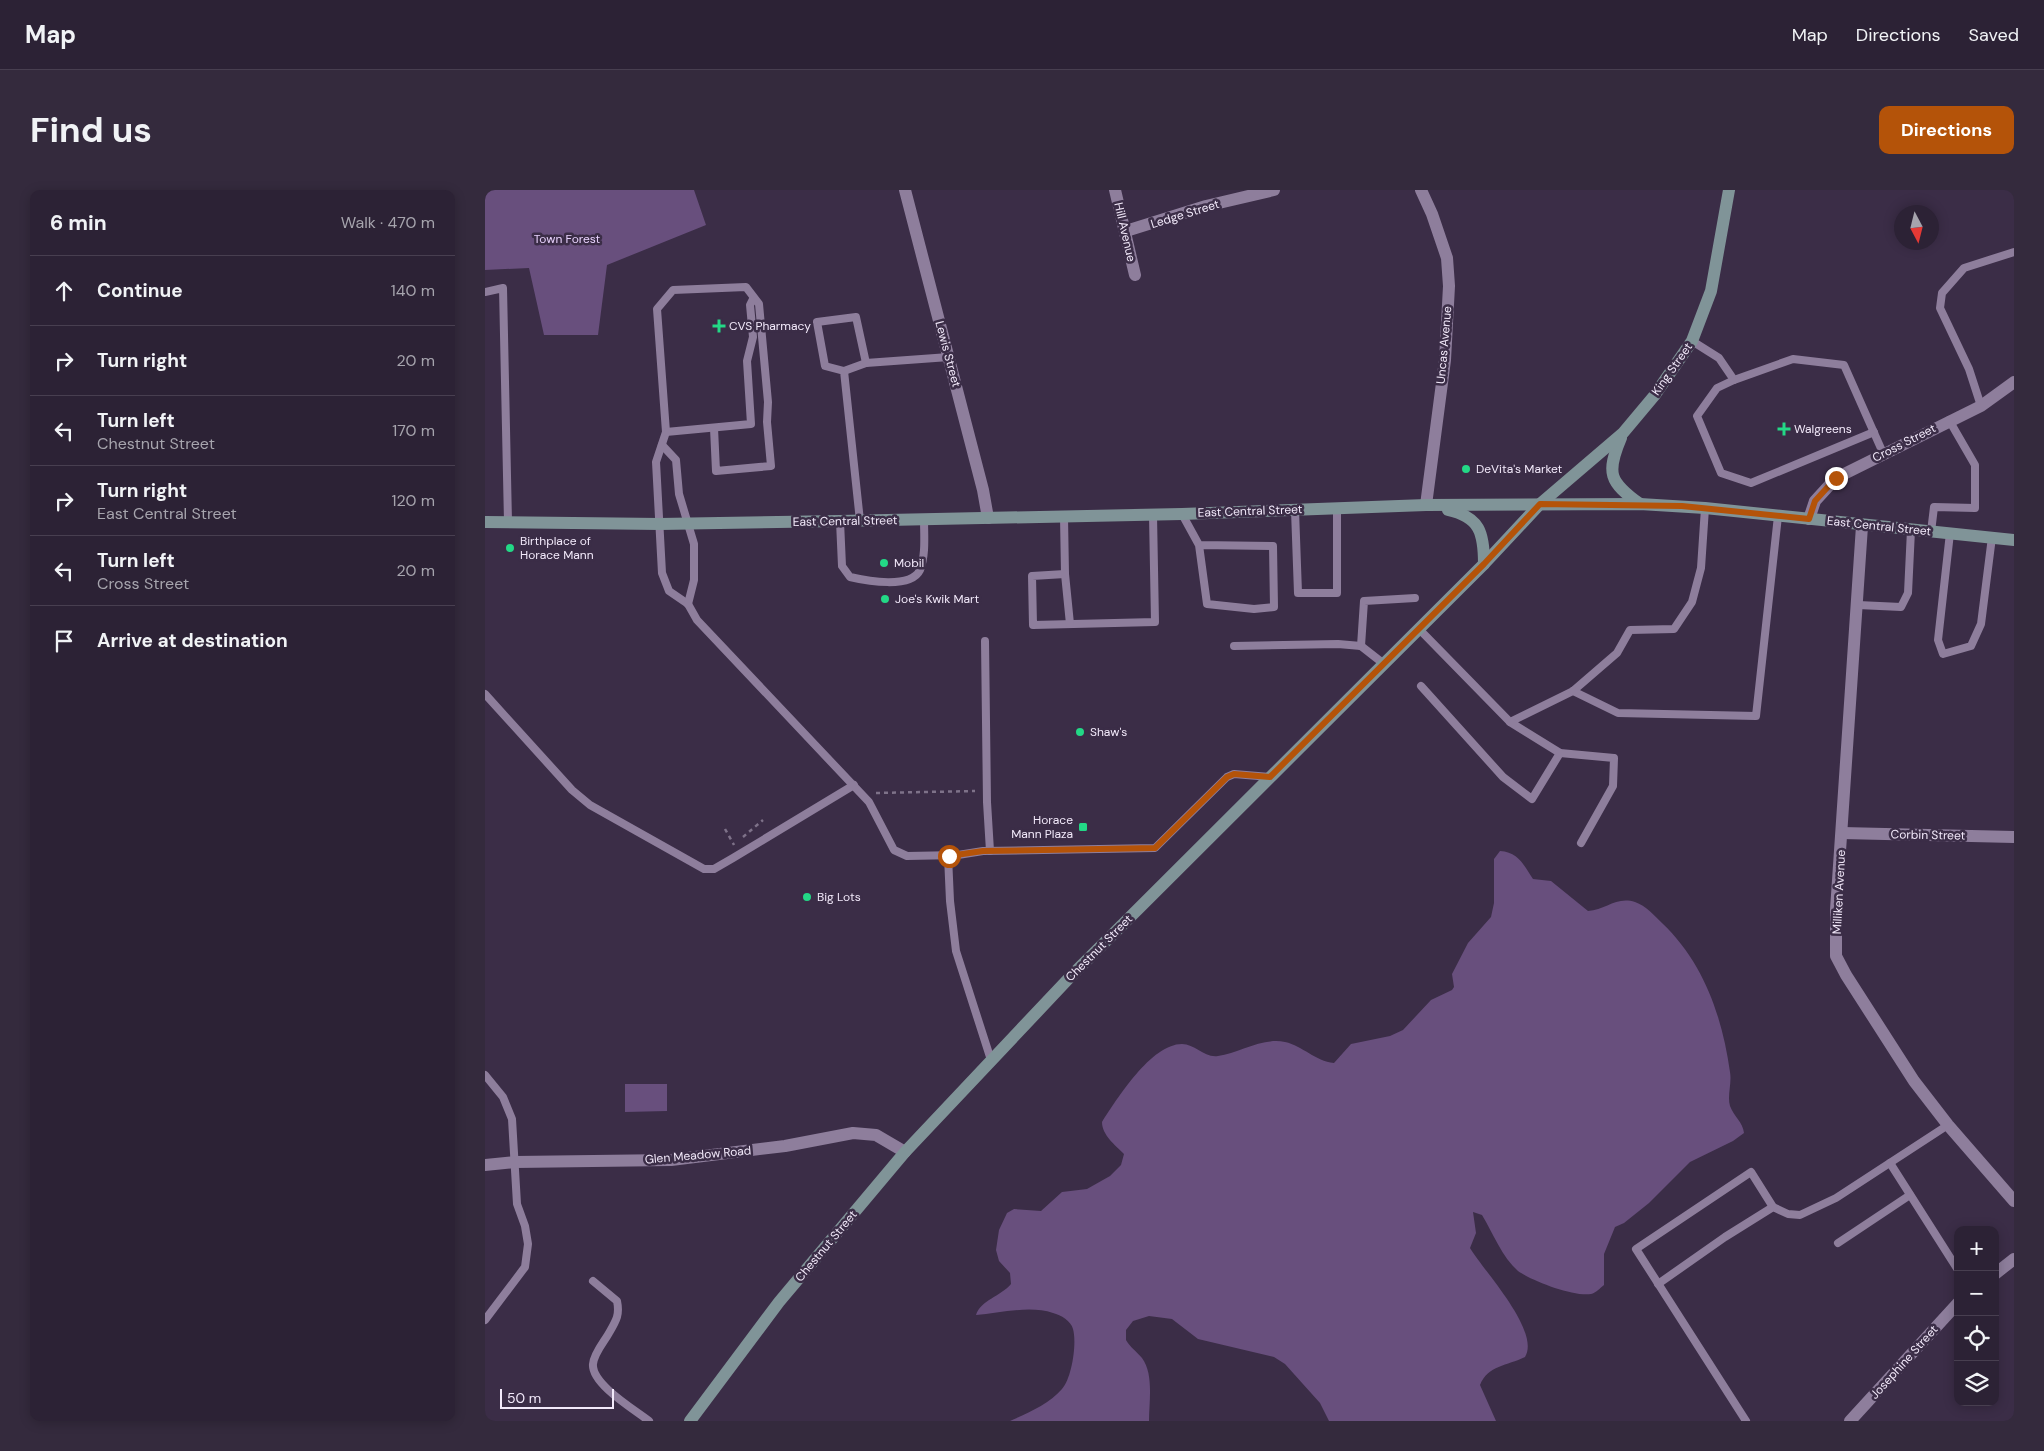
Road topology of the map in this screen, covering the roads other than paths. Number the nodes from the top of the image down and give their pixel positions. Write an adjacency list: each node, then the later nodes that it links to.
1 (905, 190): 12 (street, Lewis Street)
2 (1115, 190): 6 (street, Hill Avenue)
3 (1275, 190): 6 (street, Ledge Street)
4 (1421, 190): 27 (street, Uncas Avenue)
5 (1729, 190): 11 (main road, King Street)
6 (1125, 231): 8 (street, Hill Avenue)
7 (2014, 252): 17 (lane)
8 (1135, 275)
9 (485, 292): 43 (lane)
10 (753, 299): 19 (lane); 20 (lane); 22 (lane)
11 (1692, 341): 15 (lane); 24 (main road, King Street)
12 (949, 357): 13 (lane); 37 (street, Lewis Street)
13 (866, 362): 14 (lane); 14 (lane)
14 (844, 371): 40 (lane)
15 (1734, 380): 23 (lane); 23 (lane)
16 (2014, 382): 17 (street, Cross Street)
17 (1981, 406): 18 (street, Cross Street)
18 (1949, 420): 26 (street, Cross Street); 48 (lane)
19 (767, 422): 20 (lane); 21 (lane)
20 (751, 424): 21 (lane)
21 (714, 428): 22 (lane)
22 (666, 432): 25 (lane)
23 (1874, 432): 26 (lane)
24 (1623, 433): 28 (main road, King Street); 29 (main road)
25 (663, 445): 44 (lane); 45 (lane)
26 (1883, 453): 39 (street, Cross Street)
27 (1426, 504): 28 (main road, East Central Street); 30 (main road, East Central Street); 53 (main road)
28 (1540, 504): 29 (main road, East Central Street); 53 (main road, Chestnut Street)
29 (1641, 504): 31 (main road, East Central Street)
30 (1337, 508): 32 (main road, East Central Street); 32 (lane)
31 (1705, 508): 35 (main road, East Central Street); 65 (lane)
32 (1295, 510): 33 (main road, East Central Street)
33 (1182, 514): 34 (main road, East Central Street); 52 (lane)
34 (1153, 515): 36 (main road, East Central Street); 58 (lane)
35 (1778, 516): 39 (main road, East Central Street); 65 (lane)
36 (1064, 517): 37 (main road, East Central Street); 54 (lane)
37 (988, 518): 38 (main road, East Central Street)
38 (924, 519): 40 (main road, East Central Street); 41 (lane)
39 (1809, 519): 46 (main road, East Central Street)
40 (860, 520): 41 (main road, East Central Street)
41 (840, 521): 44 (main road, East Central Street)
42 (485, 522): 43 (main road, East Central Street)
43 (508, 522): 45 (main road, East Central Street)
44 (689, 523): 45 (main road, East Central Street); 56 (lane)
45 (660, 524): 56 (lane)
46 (1862, 526): 47 (main road, East Central Street); 57 (street, Milliken Avenue)
47 (1911, 530): 48 (main road, East Central Street); 57 (lane)
48 (1931, 532): 49 (main road, East Central Street)
49 (1950, 533): 50 (main road, East Central Street); 50 (lane)
50 (1992, 537): 51 (main road, East Central Street)
51 (2014, 540)
52 (1199, 545): 52 (lane)
53 (1484, 564): 59 (main road, Chestnut Street)
54 (1065, 574): 58 (lane); 58 (lane)
55 (1415, 598): 62 (lane)
56 (688, 604): 70 (lane)
57 (1858, 605): 71 (street, Milliken Avenue)
58 (1070, 624)
59 (1419, 628): 63 (main road, Chestnut Street); 67 (lane)
60 (985, 641): 74 (lane)
61 (1234, 646): 62 (lane)
62 (1361, 646): 63 (lane)
63 (1384, 664): 69 (main road, Chestnut Street)
64 (1421, 686): 68 (lane)
65 (1573, 691): 67 (lane)
66 (485, 694): 70 (lane)
67 (1510, 722): 68 (lane)
68 (1560, 753): 73 (lane)
69 (1270, 777): 74 (lane); 76 (main road, Chestnut Street)
70 (854, 785): 75 (lane)
71 (1842, 833): 72 (street, Corbin Street); 78 (street, Milliken Avenue)
72 (2014, 836)
73 (1581, 843)
74 (990, 851): 75 (lane)
75 (949, 856): 76 (lane)
76 (991, 1060): 79 (main road, Chestnut Street)
77 (485, 1075): 80 (lane)
78 (1948, 1125): 81 (lane); 84 (street, Milliken Avenue)
79 (905, 1152): 80 (street, Glen Meadow Road); 95 (main road, Chestnut Street)
80 (515, 1162): 82 (street, Glen Meadow Road); 93 (lane)
81 (1890, 1163): 83 (lane); 85 (lane)
82 (485, 1165)
83 (1910, 1195): 86 (lane); 88 (lane)
84 (2014, 1201)
85 (1773, 1207): 91 (lane); 91 (lane)
86 (1838, 1243)
87 (2014, 1259): 89 (street)
88 (1954, 1264)
89 (1999, 1271)
90 (593, 1281): 94 (lane)
91 (1658, 1284): 96 (lane)
92 (1954, 1307): 97 (street, Josephine Street)
93 (485, 1320)
94 (649, 1421)
95 (690, 1421)
96 (1746, 1421)
97 (1851, 1421)

